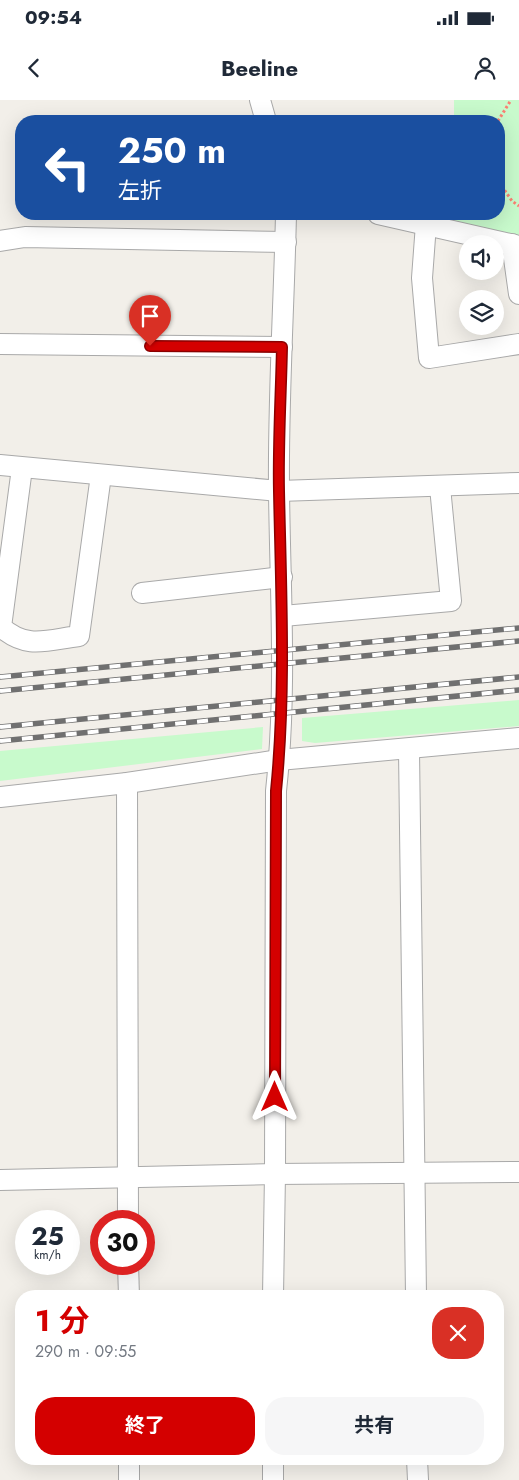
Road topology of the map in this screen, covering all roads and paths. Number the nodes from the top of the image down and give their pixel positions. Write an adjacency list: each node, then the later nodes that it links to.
1 (260, 100): 3 (street)
2 (508, 101): 4 (path)
3 (264, 115)
4 (501, 115)
5 (505, 195): 6 (path)
6 (519, 206)
7 (286, 220): 11 (street)
8 (407, 220): 9 (street)
9 (426, 224): 12 (street); 15 (street)
10 (0, 241): 11 (street)
11 (286, 242): 16 (street)
12 (515, 245): 13 (street)
13 (519, 294)
14 (0, 344): 16 (street)
15 (519, 344)
16 (282, 347): 22 (street)
17 (0, 465): 18 (street)
18 (22, 468): 19 (street); 19 (street)
19 (101, 475): 22 (street)
20 (519, 483): 21 (street)
21 (440, 487): 22 (street); 25 (street)
22 (279, 491): 23 (street)
23 (282, 577): 24 (street); 25 (street)
24 (142, 592)
25 (283, 616): 28 (street)
26 (519, 738): 27 (street)
27 (409, 750): 28 (street); 33 (street)
28 (279, 760): 29 (street); 32 (street)
29 (127, 783): 30 (street); 34 (street)
30 (0, 797)
31 (519, 1172): 33 (street)
32 (275, 1174): 33 (street); 34 (street); 39 (street)
33 (415, 1174): 40 (street)
34 (128, 1178): 35 (street); 36 (street)
35 (0, 1180)
36 (128, 1210)
37 (128, 1275): 38 (street)
38 (129, 1290)
39 (272, 1290)
40 (416, 1290)
41 (129, 1465): 44 (street)
42 (273, 1465): 45 (street)
43 (417, 1465): 46 (street)
44 (129, 1480)
45 (273, 1480)
46 (418, 1480)

